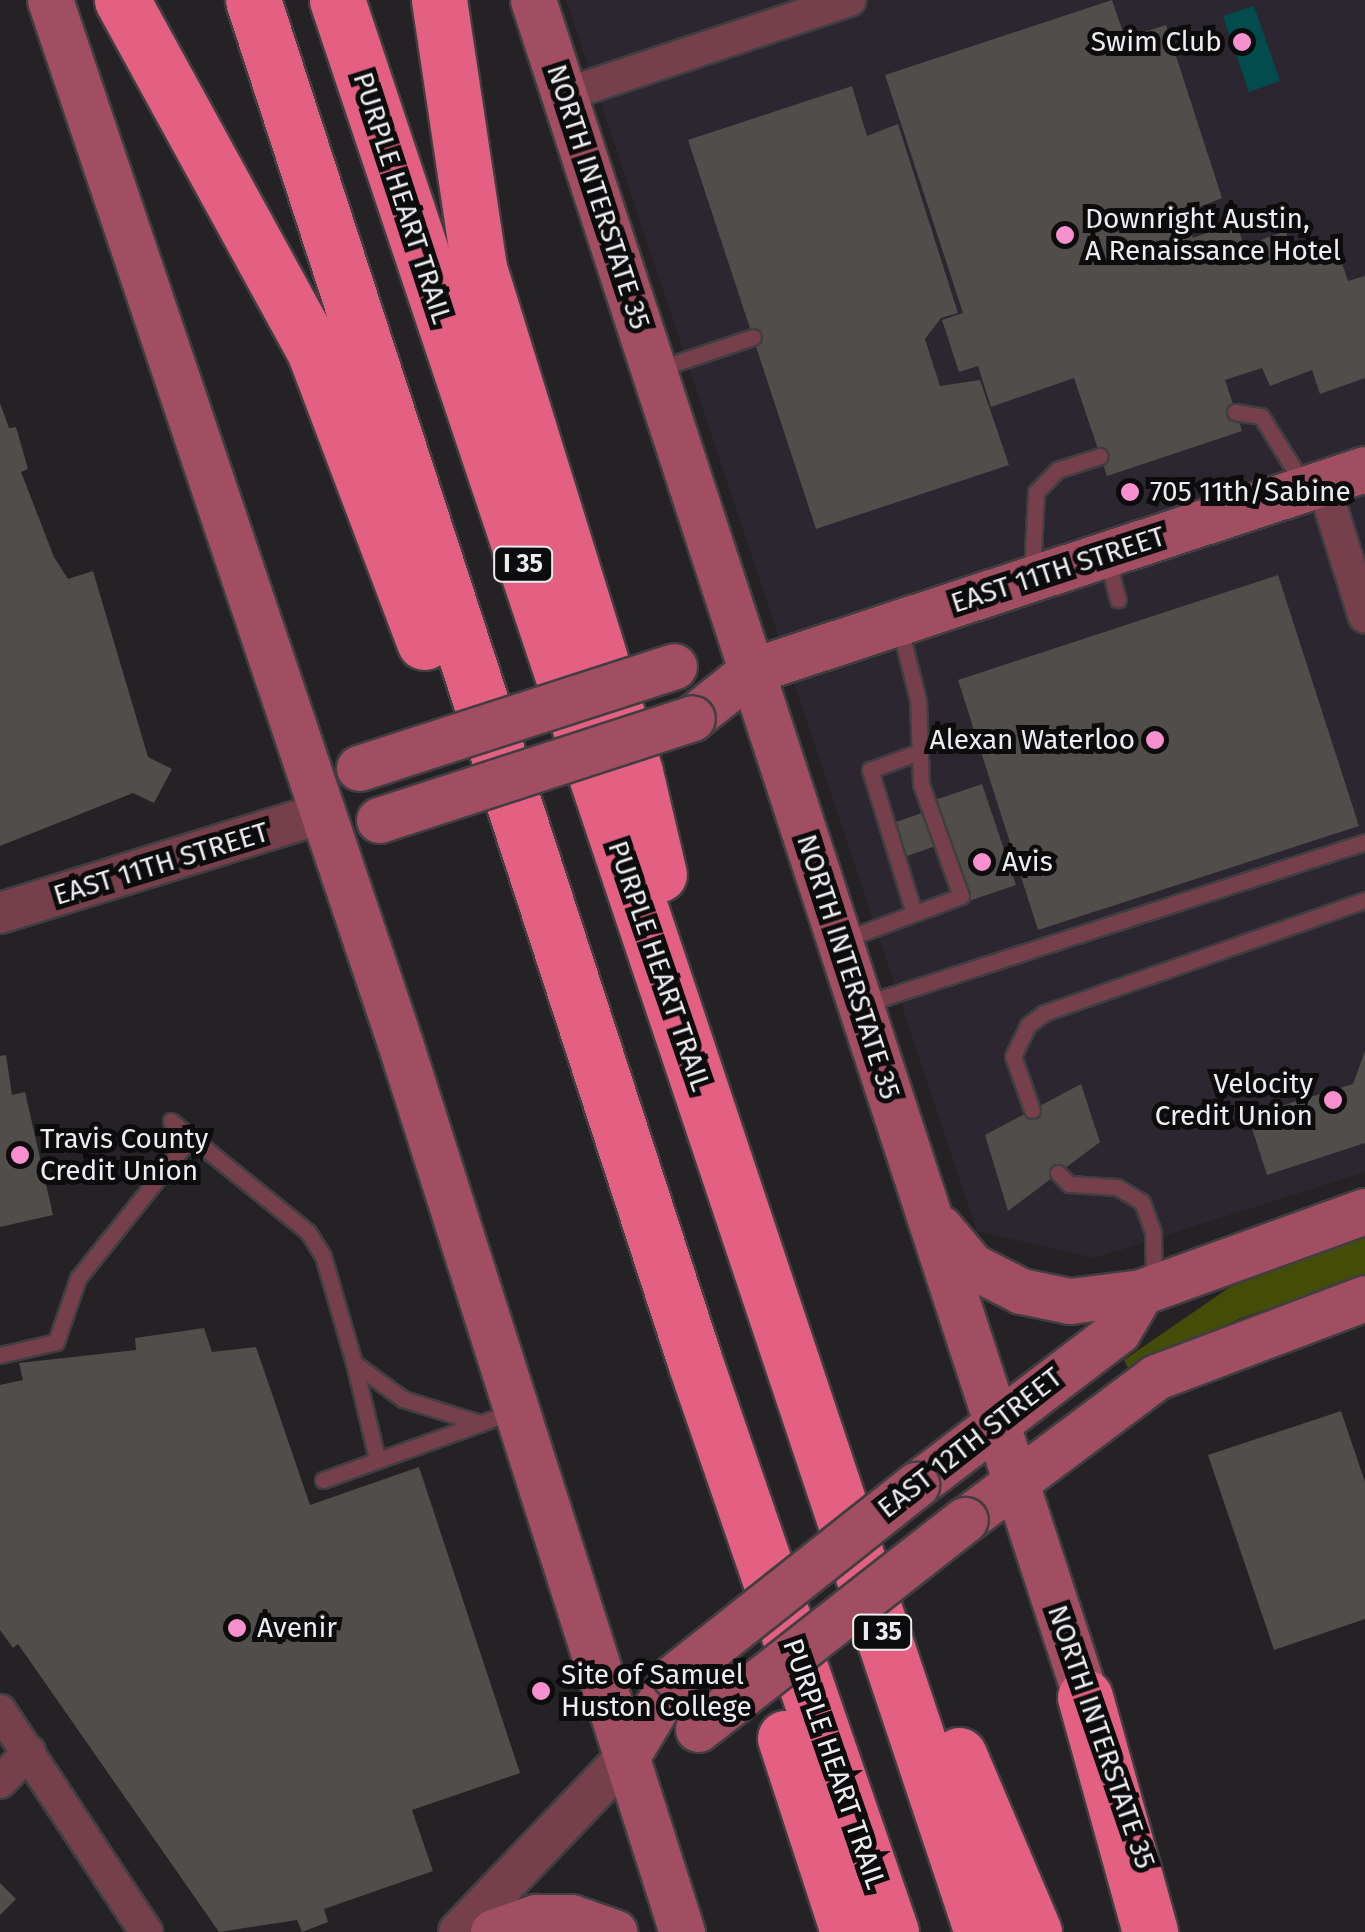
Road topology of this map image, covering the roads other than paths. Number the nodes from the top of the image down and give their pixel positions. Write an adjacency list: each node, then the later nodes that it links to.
1 (50, 0): 22 (main road)
2 (122, 0): 29 (highway)
3 (253, 0): 29 (highway, PURPLE HEART TRAIL)
4 (336, 0): 32 (highway, PURPLE HEART TRAIL / I 35)
5 (439, 0): 32 (highway)
6 (534, 0): 9 (main road, NORTH INTERSTATE 35)
7 (850, 0): 8 (street)
8 (791, 9): 9 (street)
9 (564, 95): 11 (main road, NORTH INTERSTATE 35)
10 (753, 337): 11 (lane)
11 (654, 370): 20 (main road, NORTH INTERSTATE 35)
12 (1236, 412): 14 (lane)
13 (1100, 456): 16 (lane)
14 (1331, 480): 15 (main road, EAST 11TH STREET); 18 (street)
15 (1106, 554): 16 (main road, EAST 11TH STREET); 17 (lane)
16 (1032, 578): 19 (main road, EAST 11TH STREET)
17 (1118, 600)
18 (1365, 617)
19 (898, 622): 20 (main road, EAST 11TH STREET); 21 (lane)
20 (751, 670): 22 (main road, EAST 11TH STREET, bridge); 22 (main road, EAST 11TH STREET, bridge); 27 (main road, NORTH INTERSTATE 35)
21 (919, 752): 26 (lane); 26 (lane)
22 (320, 814): 25 (street, EAST 11TH STREET); 43 (main road)
23 (1365, 842): 28 (lane)
24 (1365, 900): 30 (lane)
25 (0, 912)
26 (914, 914): 27 (lane)
27 (839, 941): 28 (main road, NORTH INTERSTATE 35)
28 (860, 1005): 36 (main road, NORTH INTERSTATE 35)
29 (611, 1091): 41 (highway, PURPLE HEART TRAIL)
30 (1032, 1110)
31 (172, 1121): 33 (lane)
32 (716, 1126): 39 (highway, PURPLE HEART TRAIL / I 35)
33 (191, 1137): 40 (lane); 42 (lane)
34 (1058, 1173): 37 (lane)
35 (1365, 1211): 37 (main road)
36 (928, 1212): 37 (main road); 44 (main road, NORTH INTERSTATE 35)
37 (1147, 1290): 44 (main road, EAST 12TH STREET)
38 (1365, 1298): 46 (main road, EAST 12TH STREET)
39 (782, 1333): 60 (highway, PURPLE HEART TRAIL / I 35); 61 (highway)
40 (0, 1355)
41 (695, 1362): 58 (highway); 59 (highway, PURPLE HEART TRAIL)
42 (354, 1363): 43 (lane); 45 (lane)
43 (499, 1416): 45 (lane); 51 (main road)
44 (995, 1420): 46 (main road, NORTH INTERSTATE 35); 51 (main road, EAST 12TH STREET, bridge)
45 (377, 1459): 47 (lane)
46 (1014, 1478): 48 (main road, NORTH INTERSTATE 35); 51 (main road, EAST 12TH STREET, bridge)
47 (323, 1480)
48 (1085, 1697): 62 (highway); 63 (main road, NORTH INTERSTATE 35)
49 (0, 1711): 50 (street)
50 (29, 1752): 52 (street); 53 (street)
51 (627, 1756): 54 (street, EAST 12TH STREET); 57 (main road)
52 (0, 1782)
53 (146, 1932)
54 (459, 1932)
55 (493, 1932): 56 (main road)
56 (614, 1932)
57 (682, 1932)
58 (848, 1932)
59 (891, 1932)
60 (982, 1932)
61 (1034, 1932)
62 (1150, 1932)
63 (1170, 1932)

